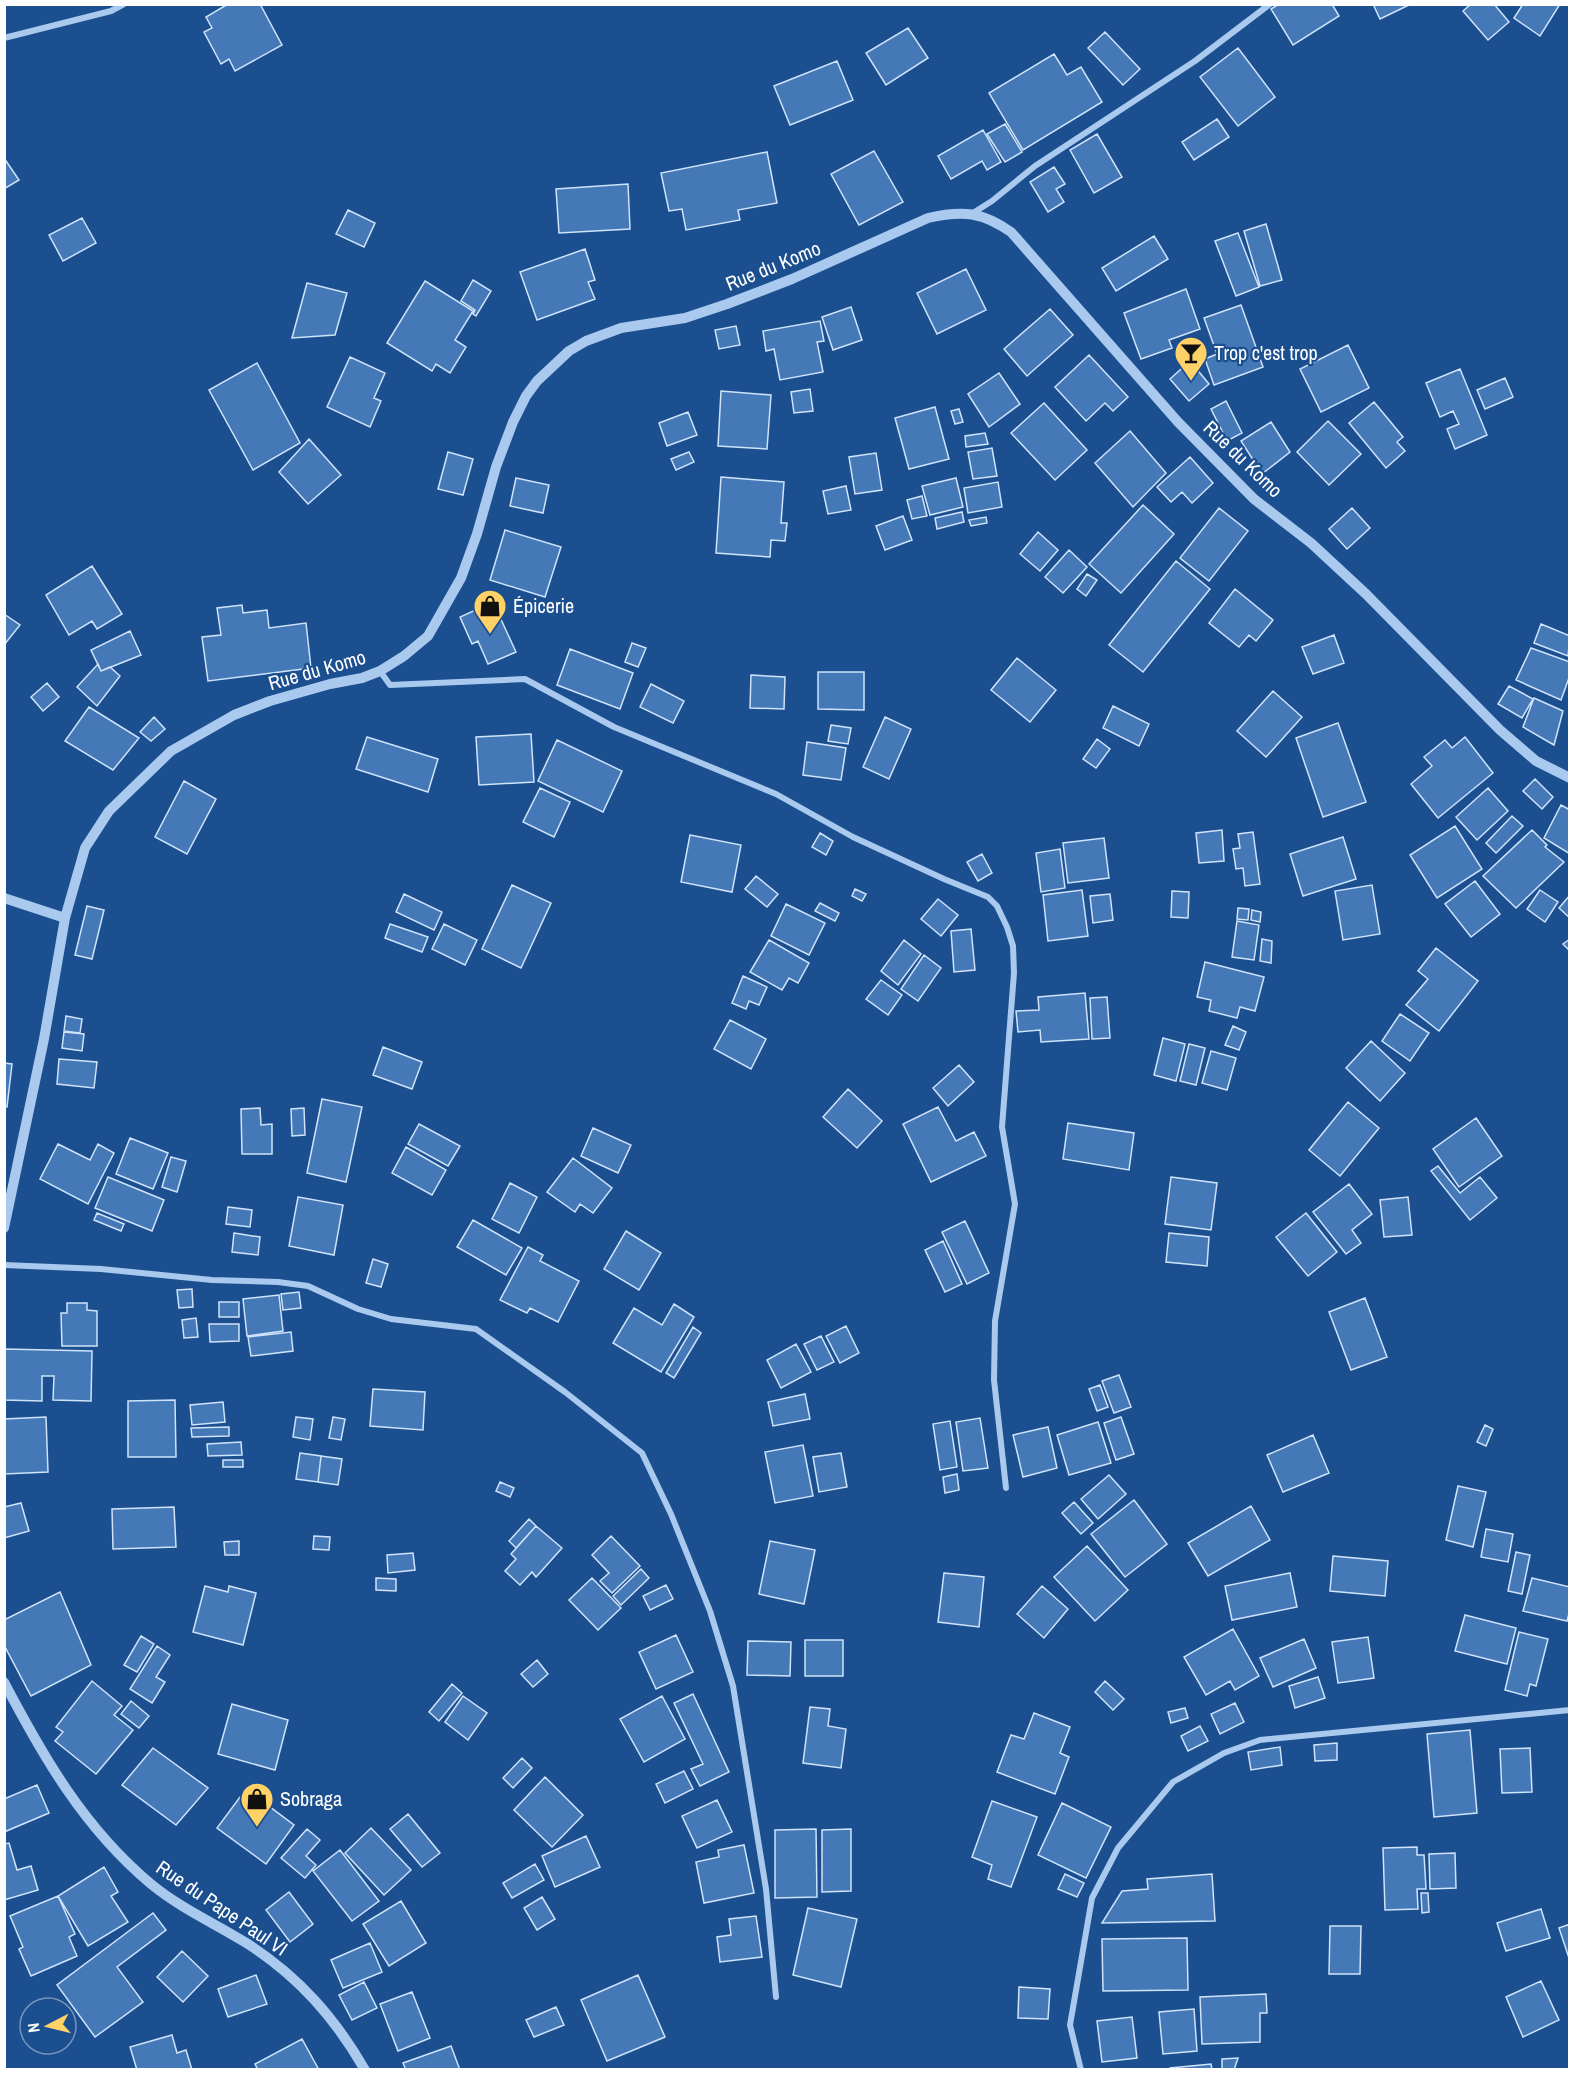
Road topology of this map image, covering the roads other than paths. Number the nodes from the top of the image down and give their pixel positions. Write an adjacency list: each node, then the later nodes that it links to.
1 (124, 4): 3 (street)
2 (1270, 4): 4 (street)
3 (4, 38)
4 (973, 213): 5 (street, Rue du Komo); 6 (street, Rue du Komo)
5 (380, 671): 8 (street, Rue du Komo); 11 (street)
6 (1569, 778)
7 (4, 898): 8 (street)
8 (65, 918): 9 (street)
9 (4, 1228)
10 (4, 1265): 14 (street)
11 (1006, 1488)
12 (4, 1682): 15 (street, Rue du Pape Paul VI)
13 (1569, 1710): 16 (street)
14 (776, 1997)
15 (365, 2070)
16 (1081, 2070)

